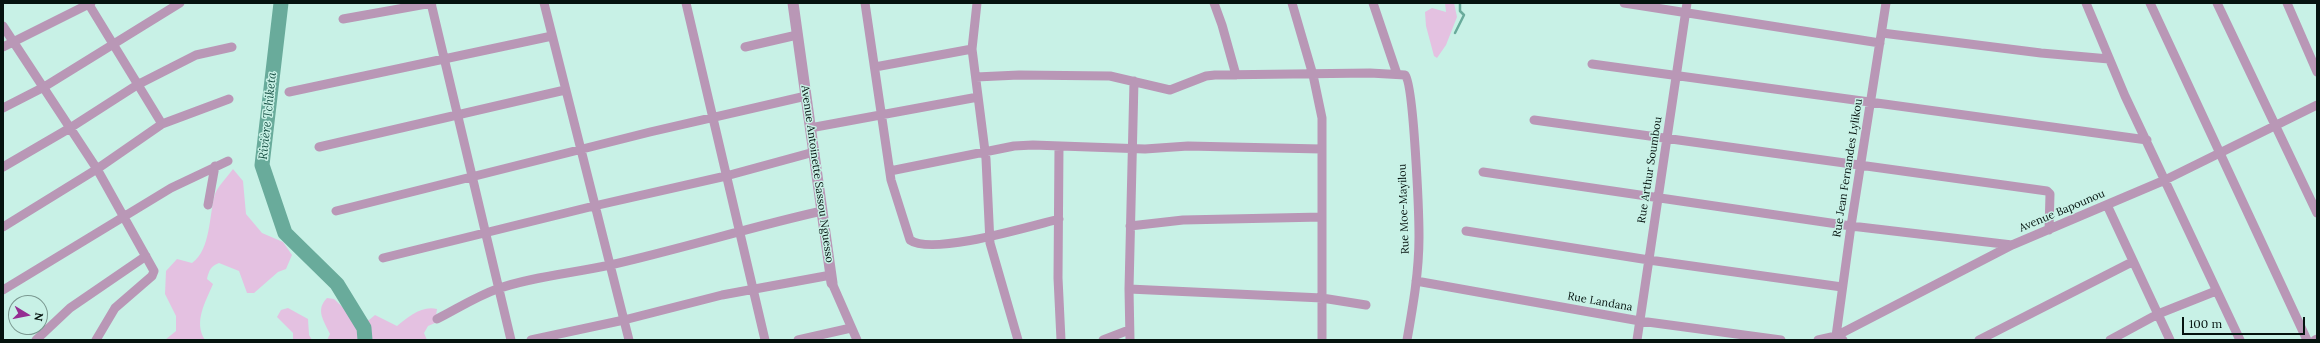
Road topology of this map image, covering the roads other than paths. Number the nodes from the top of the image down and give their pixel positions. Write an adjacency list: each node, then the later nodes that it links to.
1 (89, 3): 25 (street); 26 (street)
2 (180, 3): 26 (street)
3 (431, 3): 20 (street); 32 (street)
4 (544, 3): 24 (street)
5 (686, 3): 55 (street)
6 (793, 3): 23 (street, Avenue Antoinette Sassou Nguesso)
7 (865, 3): 35 (street)
8 (977, 3): 31 (street)
9 (1214, 3): 38 (street)
10 (1292, 3): 39 (street)
11 (1373, 3): 37 (street)
12 (1624, 3): 19 (street)
13 (1687, 3): 19 (street, Rue Arthur Soumbou)
14 (1886, 3): 22 (street, Rue Jean Fernandes Lylikou)
15 (2086, 3): 33 (street)
16 (2150, 3): 70 (street)
17 (2217, 3): 58 (street)
18 (2287, 3): 36 (street)
19 (1685, 13): 27 (street); 41 (street, Rue Arthur Soumbou)
20 (343, 19)
21 (3, 26): 25 (street)
22 (1882, 33): 27 (street, Rue Jean Fernandes Lylikou); 33 (street)
23 (797, 35): 30 (street); 47 (street, Avenue Antoinette Sassou Nguesso)
24 (552, 36): 32 (street); 45 (street)
25 (12, 41): 28 (street); 44 (street)
26 (112, 43): 43 (street); 44 (street)
27 (1880, 43): 50 (street, Rue Jean Fernandes Lylikou)
28 (3, 47)
29 (232, 47): 43 (street)
30 (745, 47)
31 (972, 49): 35 (street); 40 (street)
32 (444, 59): 46 (street); 54 (street)
33 (2109, 59): 62 (street)
34 (1592, 64): 41 (street)
35 (875, 67): 53 (street)
36 (2317, 72)
37 (1397, 74): 39 (street); 106 (street, Rue Moe-Mayilou)
38 (1236, 75): 39 (street); 42 (street)
39 (1313, 75): 66 (street)
40 (976, 77): 42 (street); 48 (street)
41 (1676, 77): 50 (street); 61 (street, Rue Arthur Soumbou)
42 (1134, 82): 65 (street)
43 (137, 84): 57 (street); 59 (street)
44 (44, 86): 52 (street); 59 (street)
45 (566, 90): 54 (street); 67 (street)
46 (289, 92)
47 (806, 96): 55 (street); 60 (street, Avenue Antoinette Sassou Nguesso)
48 (978, 97): 53 (street); 68 (street)
49 (229, 99): 57 (street)
50 (1870, 103): 62 (street); 72 (street, Rue Jean Fernandes Lylikou)
51 (2317, 105): 58 (street, Avenue Bapounou)
52 (3, 108)
53 (882, 115): 60 (street); 76 (street)
54 (458, 116): 64 (street); 79 (street)
55 (712, 117): 67 (street); 78 (street)
56 (1534, 120): 61 (street)
57 (162, 124): 75 (street)
58 (2276, 124): 70 (street, Avenue Bapounou); 87 (street)
59 (70, 128): 74 (street); 75 (street)
60 (810, 128): 69 (street, Avenue Antoinette Sassou Nguesso)
61 (1666, 138): 72 (street); 81 (street, Rue Arthur Soumbou)
62 (2147, 140): 80 (street)
63 (1059, 146): 65 (street); 68 (street); 90 (street)
64 (319, 147)
65 (1131, 149): 66 (street); 91 (street)
66 (1322, 149): 88 (street)
67 (580, 151): 79 (street); 84 (street)
68 (985, 151): 76 (street); 98 (street)
69 (814, 152): 78 (street); 86 (street, Avenue Antoinette Sassou Nguesso)
70 (2220, 152): 80 (street, Avenue Bapounou); 143 (street)
71 (228, 161): 73 (street)
72 (1860, 165): 92 (street, Rue Jean Fernandes Lylikou); 96 (street)
73 (215, 166): 82 (street); 89 (street)
74 (3, 167)
75 (97, 169): 89 (street); 93 (street)
76 (890, 171): 98 (street)
77 (1483, 172): 81 (street)
78 (726, 176): 84 (street); 94 (street)
79 (473, 178): 85 (street); 97 (street)
80 (2165, 180): 83 (street, Avenue Bapounou); 112 (street)
81 (1657, 198): 92 (street); 102 (street, Rue Arthur Soumbou)
82 (208, 205)
83 (2107, 205): 96 (street, Avenue Bapounou); 103 (street)
84 (594, 206): 97 (street); 104 (street)
85 (336, 211)
86 (822, 211): 94 (street); 105 (street, Avenue Antoinette Sassou Nguesso)
87 (2317, 213)
88 (1322, 217): 91 (street); 113 (street)
89 (126, 218): 100 (street); 110 (street)
90 (1059, 219): 98 (street); 131 (street)
91 (1130, 226): 108 (street)
92 (1851, 226): 99 (street); 107 (street, Rue Jean Fernandes Lylikou)
93 (3, 227)
94 (739, 230): 104 (street); 111 (street)
95 (1466, 230): 102 (street)
96 (2049, 230): 99 (street, Avenue Bapounou)
97 (486, 234): 101 (street); 109 (street)
98 (990, 237): 130 (street)
99 (2012, 245): 121 (street, Avenue Bapounou)
100 (146, 256): 122 (street); 123 (street)
101 (383, 258)
102 (1649, 260): 107 (street); 118 (street, Rue Arthur Soumbou)
103 (2132, 262): 115 (street); 139 (street)
104 (610, 265): 109 (street); 117 (street)
105 (831, 279): 111 (street); 119 (street, Avenue Antoinette Sassou Nguesso)
106 (1416, 281): 118 (street, Rue Landana); 135 (street, Rue Moe-Mayilou)
107 (1842, 287): 121 (street, Rue Jean Fernandes Lylikou)
108 (1129, 288): 113 (street); 120 (street)
109 (499, 289): 116 (street); 124 (street)
110 (3, 290)
111 (753, 290): 117 (street); 127 (street)
112 (2216, 291): 115 (street); 142 (street)
113 (1322, 298): 114 (street); 134 (street)
114 (1366, 305)
115 (2158, 314): 140 (street); 141 (street)
116 (437, 318)
117 (624, 320): 125 (street); 126 (street)
118 (1640, 321): 136 (street, Rue Arthur Soumbou); 137 (street, Rue Landana)
119 (852, 328): 128 (street); 129 (street, Avenue Antoinette Sassou Nguesso)
120 (1129, 330): 132 (street); 133 (street)
121 (1840, 338): 138 (street, Avenue Bapounou)
122 (36, 340)
123 (96, 340)
124 (511, 340)
125 (531, 340)
126 (629, 340)
127 (765, 340)
128 (798, 340)
129 (857, 340)
130 (1018, 340)
131 (1061, 340)
132 (1103, 340)
133 (1130, 340)
134 (1322, 340)
135 (1407, 340)
136 (1637, 340)
137 (1781, 340)
138 (1818, 340)
139 (1979, 340)
140 (2110, 340)
141 (2170, 340)
142 (2240, 340)
143 (2307, 340)

